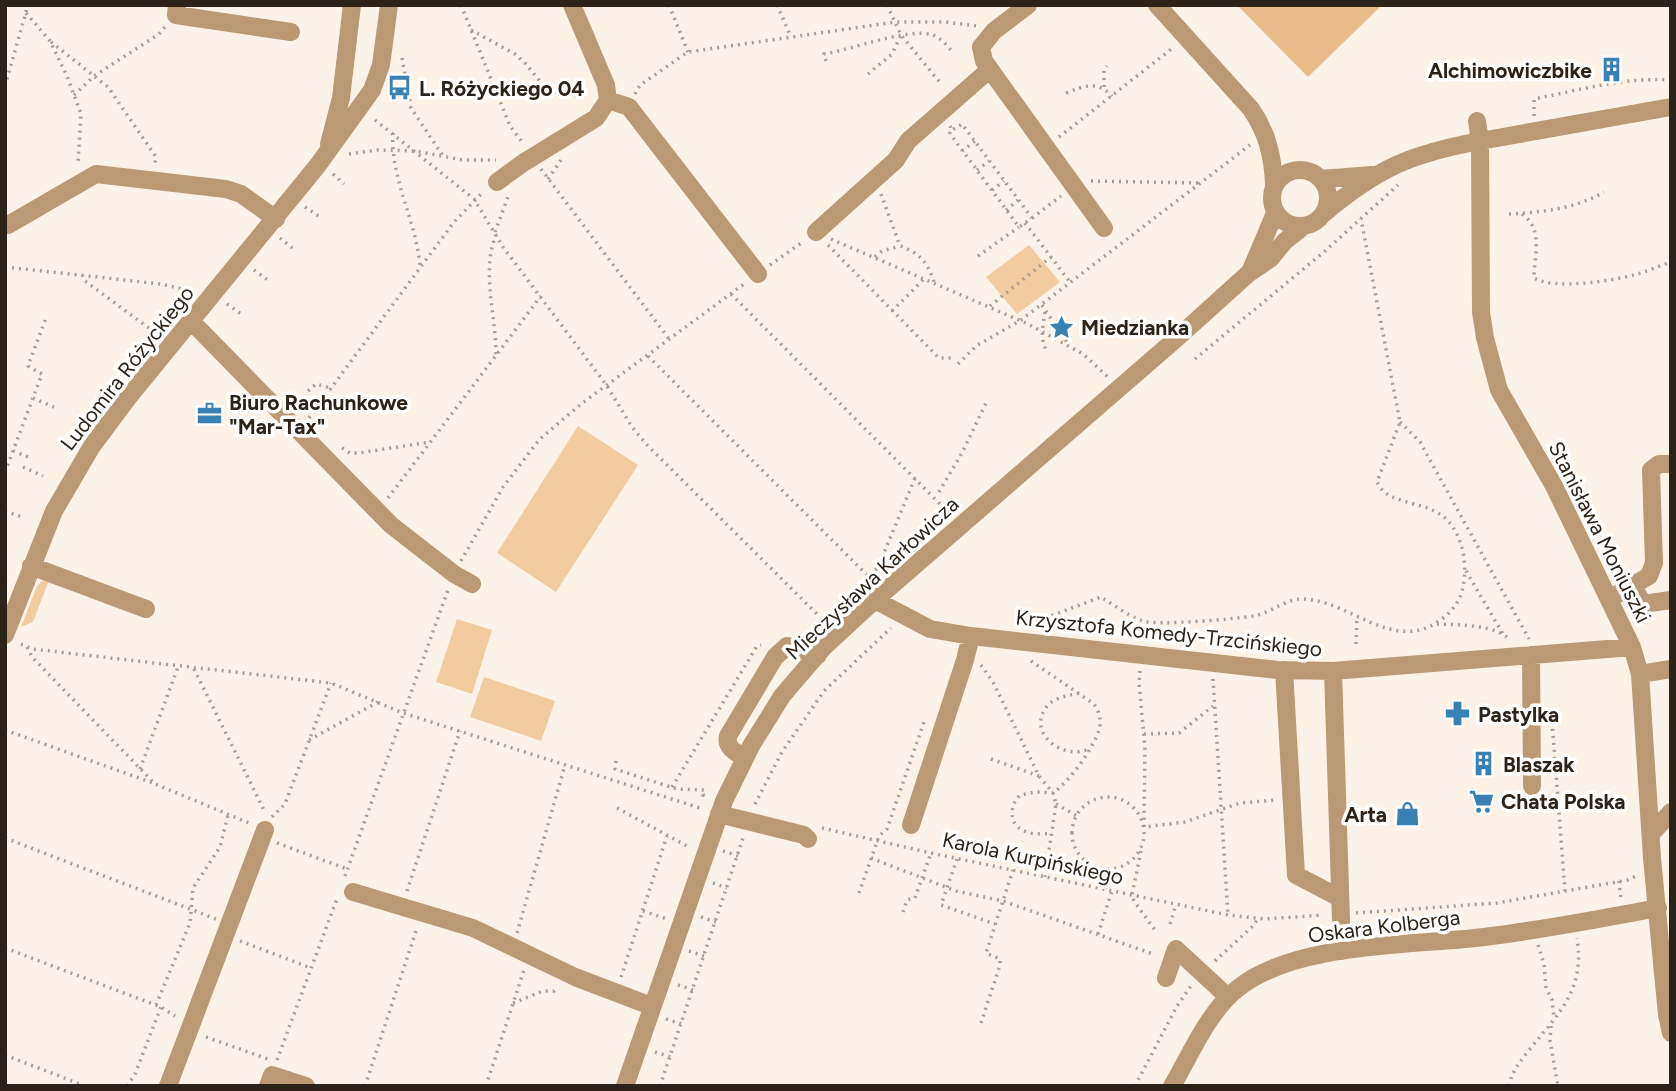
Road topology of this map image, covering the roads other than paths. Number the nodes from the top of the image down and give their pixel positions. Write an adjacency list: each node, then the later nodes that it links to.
1 (352, 5): 14 (street, Ludomira Różyckiego)
2 (389, 5): 14 (street, Ludomira Różyckiego)
3 (572, 5): 9 (street)
4 (1028, 5): 8 (street)
5 (1157, 5): 12 (street)
6 (176, 10): 7 (street)
7 (291, 32)
8 (989, 70): 25 (street); 26 (street)
9 (602, 101): 19 (street); 28 (street)
10 (1671, 107): 13 (street)
11 (1477, 121): 13 (street, Stanisława Moniuszki)
12 (1261, 139): 15 (street); 18 (street)
13 (1480, 141): 16 (street); 34 (street, Stanisława Moniuszki)
14 (326, 155): 22 (street, Ludomira Różyckiego)
15 (1301, 169): 17 (street); 18 (street)
16 (1375, 174): 17 (street); 21 (street)
17 (1321, 180): 21 (street)
18 (1274, 185): 20 (street)
19 (503, 189)
20 (1275, 213): 24 (street); 27 (street, Mieczysława Karłowicza)
21 (1323, 214): 24 (street)
22 (275, 219): 23 (street); 29 (street, Ludomira Różyckiego)
23 (8, 225)
24 (1304, 226): 27 (street, Mieczysława Karłowicza)
25 (1104, 228)
26 (817, 232)
27 (1249, 273): 35 (street, Mieczysława Karłowicza)
28 (758, 274)
29 (191, 321): 31 (street, Ludomira Różyckiego); 32 (street)
30 (1671, 464): 33 (street)
31 (32, 566): 37 (street); 39 (street, Ludomira Różyckiego)
32 (472, 584)
33 (1633, 586): 34 (street); 36 (street)
34 (1609, 599): 40 (street, Stanisława Moniuszki)
35 (875, 600): 38 (street, Krzysztofa Komedy-Trzcińskiego); 41 (street, Mieczysława Karłowicza)
36 (1671, 600)
37 (146, 609)
38 (971, 636): 44 (street, Krzysztofa Komedy-Trzcińskiego); 51 (street)
39 (10, 638)
40 (1632, 647): 42 (street, Krzysztofa Komedy-Trzcińskiego); 46 (street, Stanisława Moniuszki)
41 (818, 655): 47 (street, Mieczysława Karłowicza); 47 (street)
42 (1528, 655): 45 (street, Krzysztofa Komedy-Trzcińskiego); 48 (street)
43 (1671, 669): 46 (street)
44 (1284, 670): 45 (street, Krzysztofa Komedy-Trzcińskiego); 56 (street)
45 (1333, 671): 56 (street)
46 (1640, 674): 53 (street, Stanisława Moniuszki)
47 (745, 758): 49 (street, Mieczysława Karłowicza)
48 (1532, 786)
49 (714, 812): 52 (street); 61 (street, Mieczysława Karłowicza)
50 (1671, 812): 53 (street)
51 (911, 825)
52 (812, 833)
53 (1652, 833): 57 (street, Stanisława Moniuszki)
54 (264, 834): 64 (street)
55 (346, 886): 61 (street)
56 (1340, 898): 58 (street)
57 (1658, 908): 58 (street, Oskara Kolberga); 62 (street, Stanisława Moniuszki)
58 (1342, 951): 60 (street, Oskara Kolberga)
59 (1166, 978): 60 (street)
60 (1228, 997): 67 (street, Oskara Kolberga)
61 (651, 1006): 66 (street, Mieczysława Karłowicza)
62 (1671, 1033)
63 (272, 1074): 65 (street)
64 (168, 1086)
65 (306, 1086)
66 (625, 1086)
67 (1172, 1086)

